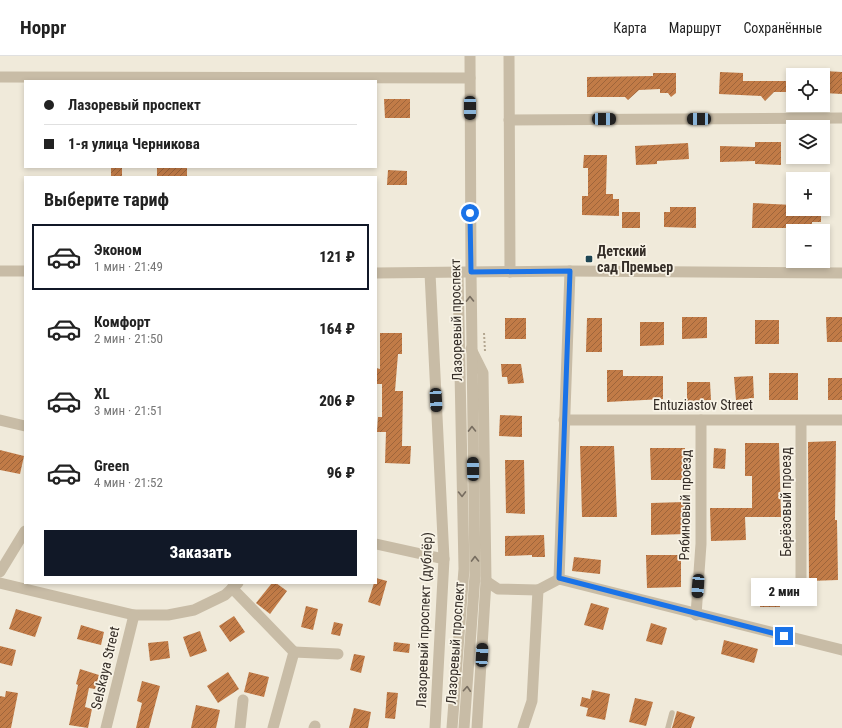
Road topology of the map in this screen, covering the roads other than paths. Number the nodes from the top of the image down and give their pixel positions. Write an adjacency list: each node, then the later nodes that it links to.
1 (470, 56): 4 (street, Лазоревый проспект)
2 (509, 56): 6 (street)
3 (0, 77): 4 (street)
4 (470, 78): 10 (street, Лазоревый проспект)
5 (842, 118): 6 (street)
6 (509, 120): 11 (street)
7 (0, 271): 8 (street)
8 (24, 271)
9 (570, 271): 11 (street); 15 (street); 18 (street)
10 (471, 272): 11 (street); 14 (street); 16 (street, Лазоревый проспект, one-way to 10)
11 (510, 272)
12 (377, 273): 13 (street)
13 (430, 273): 14 (street); 25 (street, Лазоревый проспект (дублёр))
14 (458, 273): 44 (street, Лазоревый проспект, one-way to 44)
15 (842, 273)
16 (471, 348): 28 (street); 45 (street, Лазоревый проспект, one-way to 16)
17 (0, 420): 22 (street)
18 (564, 420): 19 (street, Entuziastov Street); 27 (street)
19 (701, 420): 21 (street, Entuziastov Street); 34 (street, Рябиновый проезд)
20 (842, 420): 21 (street, Entuziastov Street)
21 (801, 421): 29 (street, Берёзовый проезд)
22 (24, 426)
23 (24, 533): 26 (street)
24 (377, 544): 25 (street)
25 (444, 559): 43 (street, Лазоревый проспект (дублёр))
26 (0, 572)
27 (559, 578): 32 (street); 34 (street)
28 (486, 581): 32 (street); 46 (street)
29 (801, 582)
30 (0, 583): 33 (street)
31 (235, 586): 33 (street); 36 (street)
32 (538, 590): 47 (street)
33 (134, 615): 40 (street, Selskaya Street)
34 (696, 615): 35 (street)
35 (842, 650)
36 (294, 652): 37 (street); 42 (street)
37 (338, 654)
38 (243, 700): 41 (street)
39 (672, 713): 48 (lane)
40 (106, 728)
41 (240, 728)
42 (273, 728)
43 (436, 728)
44 (452, 728)
45 (464, 728)
46 (477, 728)
47 (523, 728)
48 (668, 728)

